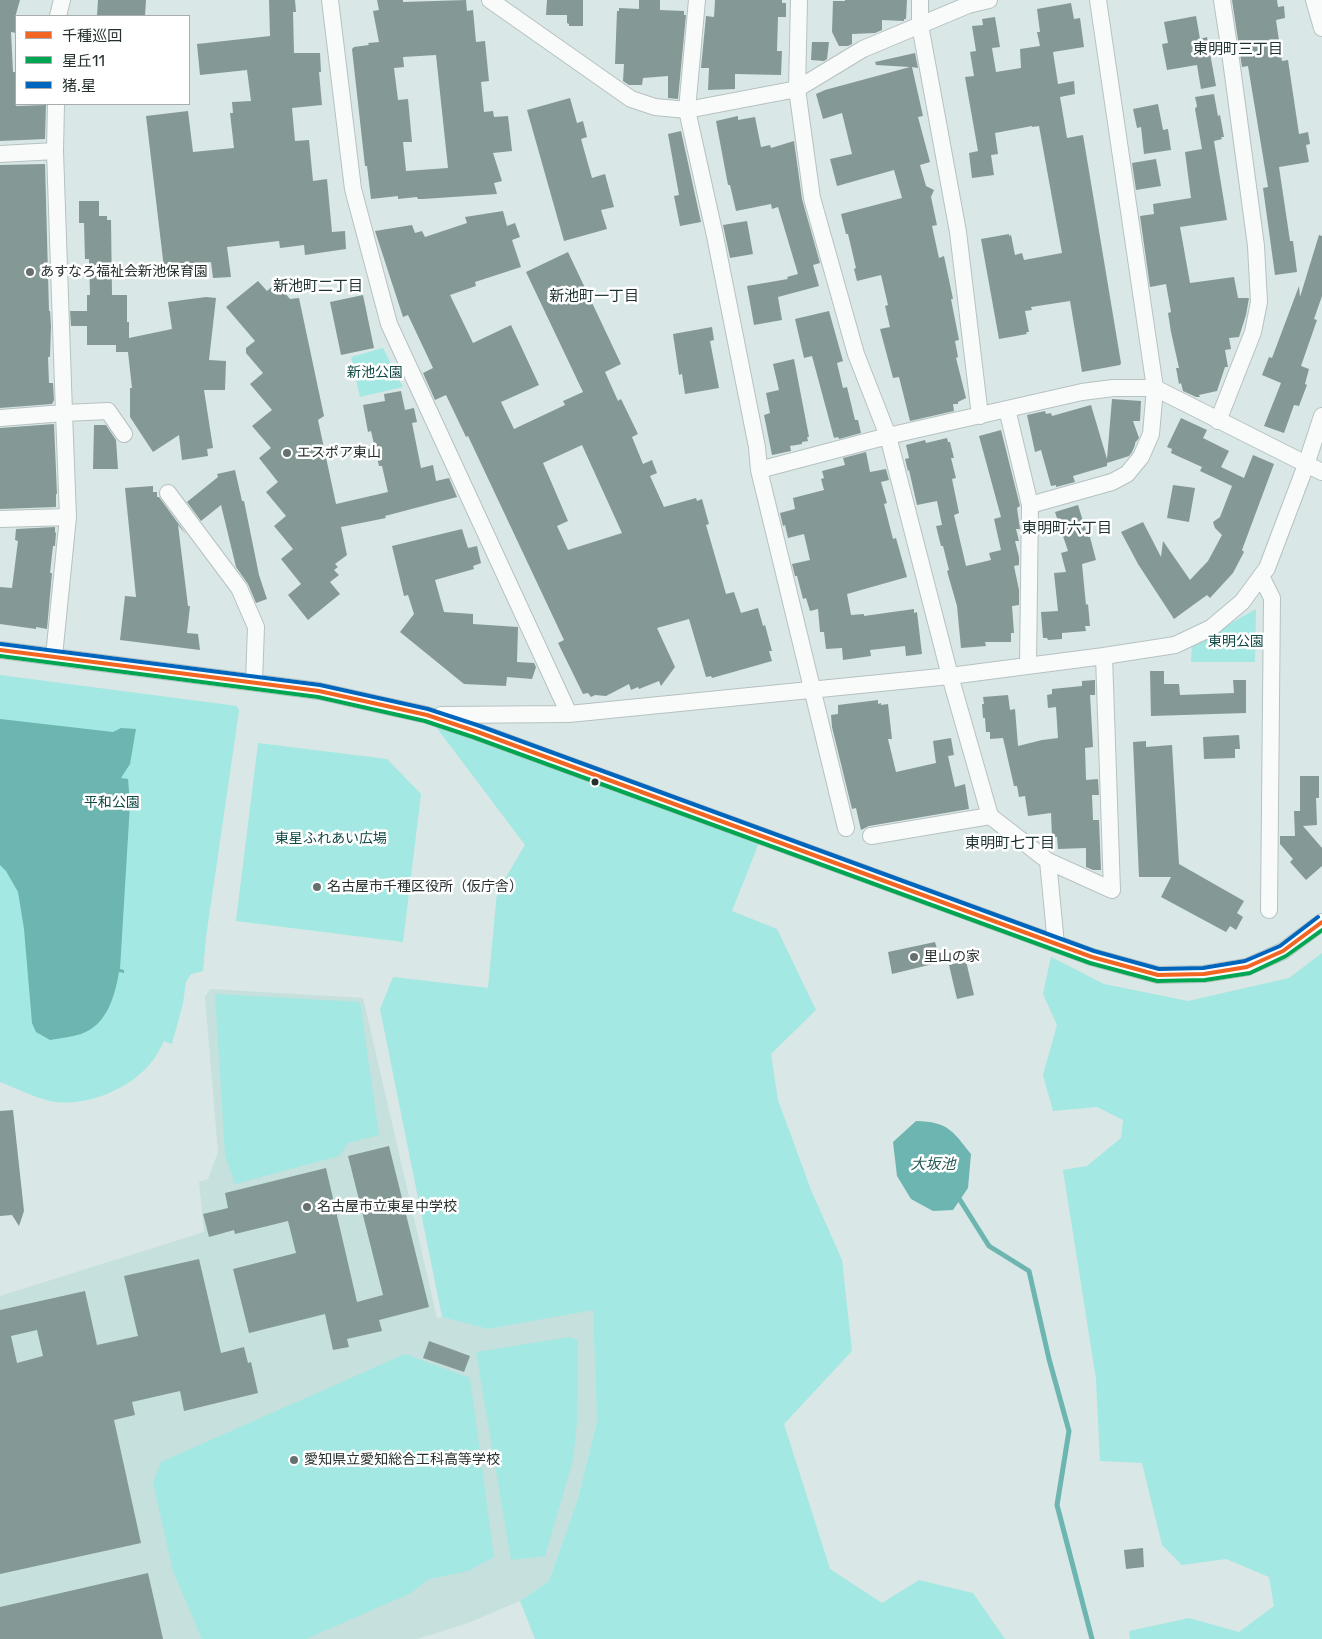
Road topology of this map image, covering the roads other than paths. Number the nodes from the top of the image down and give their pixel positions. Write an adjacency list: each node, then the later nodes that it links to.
1 (62, 0): 11 (street)
2 (330, 0): 43 (street)
3 (490, 0): 16 (street)
4 (696, 0): 16 (street)
5 (799, 0): 14 (street)
6 (920, 0): 12 (street)
7 (989, 0): 12 (street)
8 (1098, 0): 19 (street)
9 (1222, 0): 25 (street)
10 (1314, 0): 13 (street)
11 (58, 15)
12 (920, 25): 14 (street); 22 (street)
13 (1322, 28)
14 (797, 90): 16 (street); 27 (street)
15 (56, 105): 17 (street)
16 (687, 110): 29 (street)
17 (55, 151): 18 (street); 21 (street)
18 (0, 154)
19 (1155, 388): 20 (street); 25 (street); 32 (street)
20 (1007, 409): 22 (street); 32 (street)
21 (64, 413): 24 (street); 26 (street); 33 (street)
22 (980, 416): 27 (street)
23 (1322, 416): 28 (street)
24 (0, 418)
25 (1218, 421): 28 (street)
26 (124, 434)
27 (888, 436): 29 (street); 40 (street)
28 (1306, 465): 30 (street); 35 (street)
29 (759, 470): 42 (street)
30 (1322, 472)
31 (168, 493): 41 (street)
32 (1030, 506): 39 (street)
33 (68, 517): 34 (street); 37 (street)
34 (0, 519)
35 (1261, 576): 38 (street); 49 (street)
36 (0, 650): 37 (street)
37 (54, 656): 41 (street)
38 (1104, 656): 39 (street); 48 (street)
39 (1028, 665): 40 (street)
40 (950, 676): 42 (street); 45 (street)
41 (254, 682): 44 (street)
42 (813, 689): 43 (street); 46 (street)
43 (569, 714): 44 (street)
44 (427, 715): 51 (street)
45 (990, 816): 47 (street); 48 (street)
46 (846, 828)
47 (871, 836)
48 (1048, 861): 51 (street)
49 (1269, 910)
50 (1322, 922): 51 (street)
51 (1056, 944)

